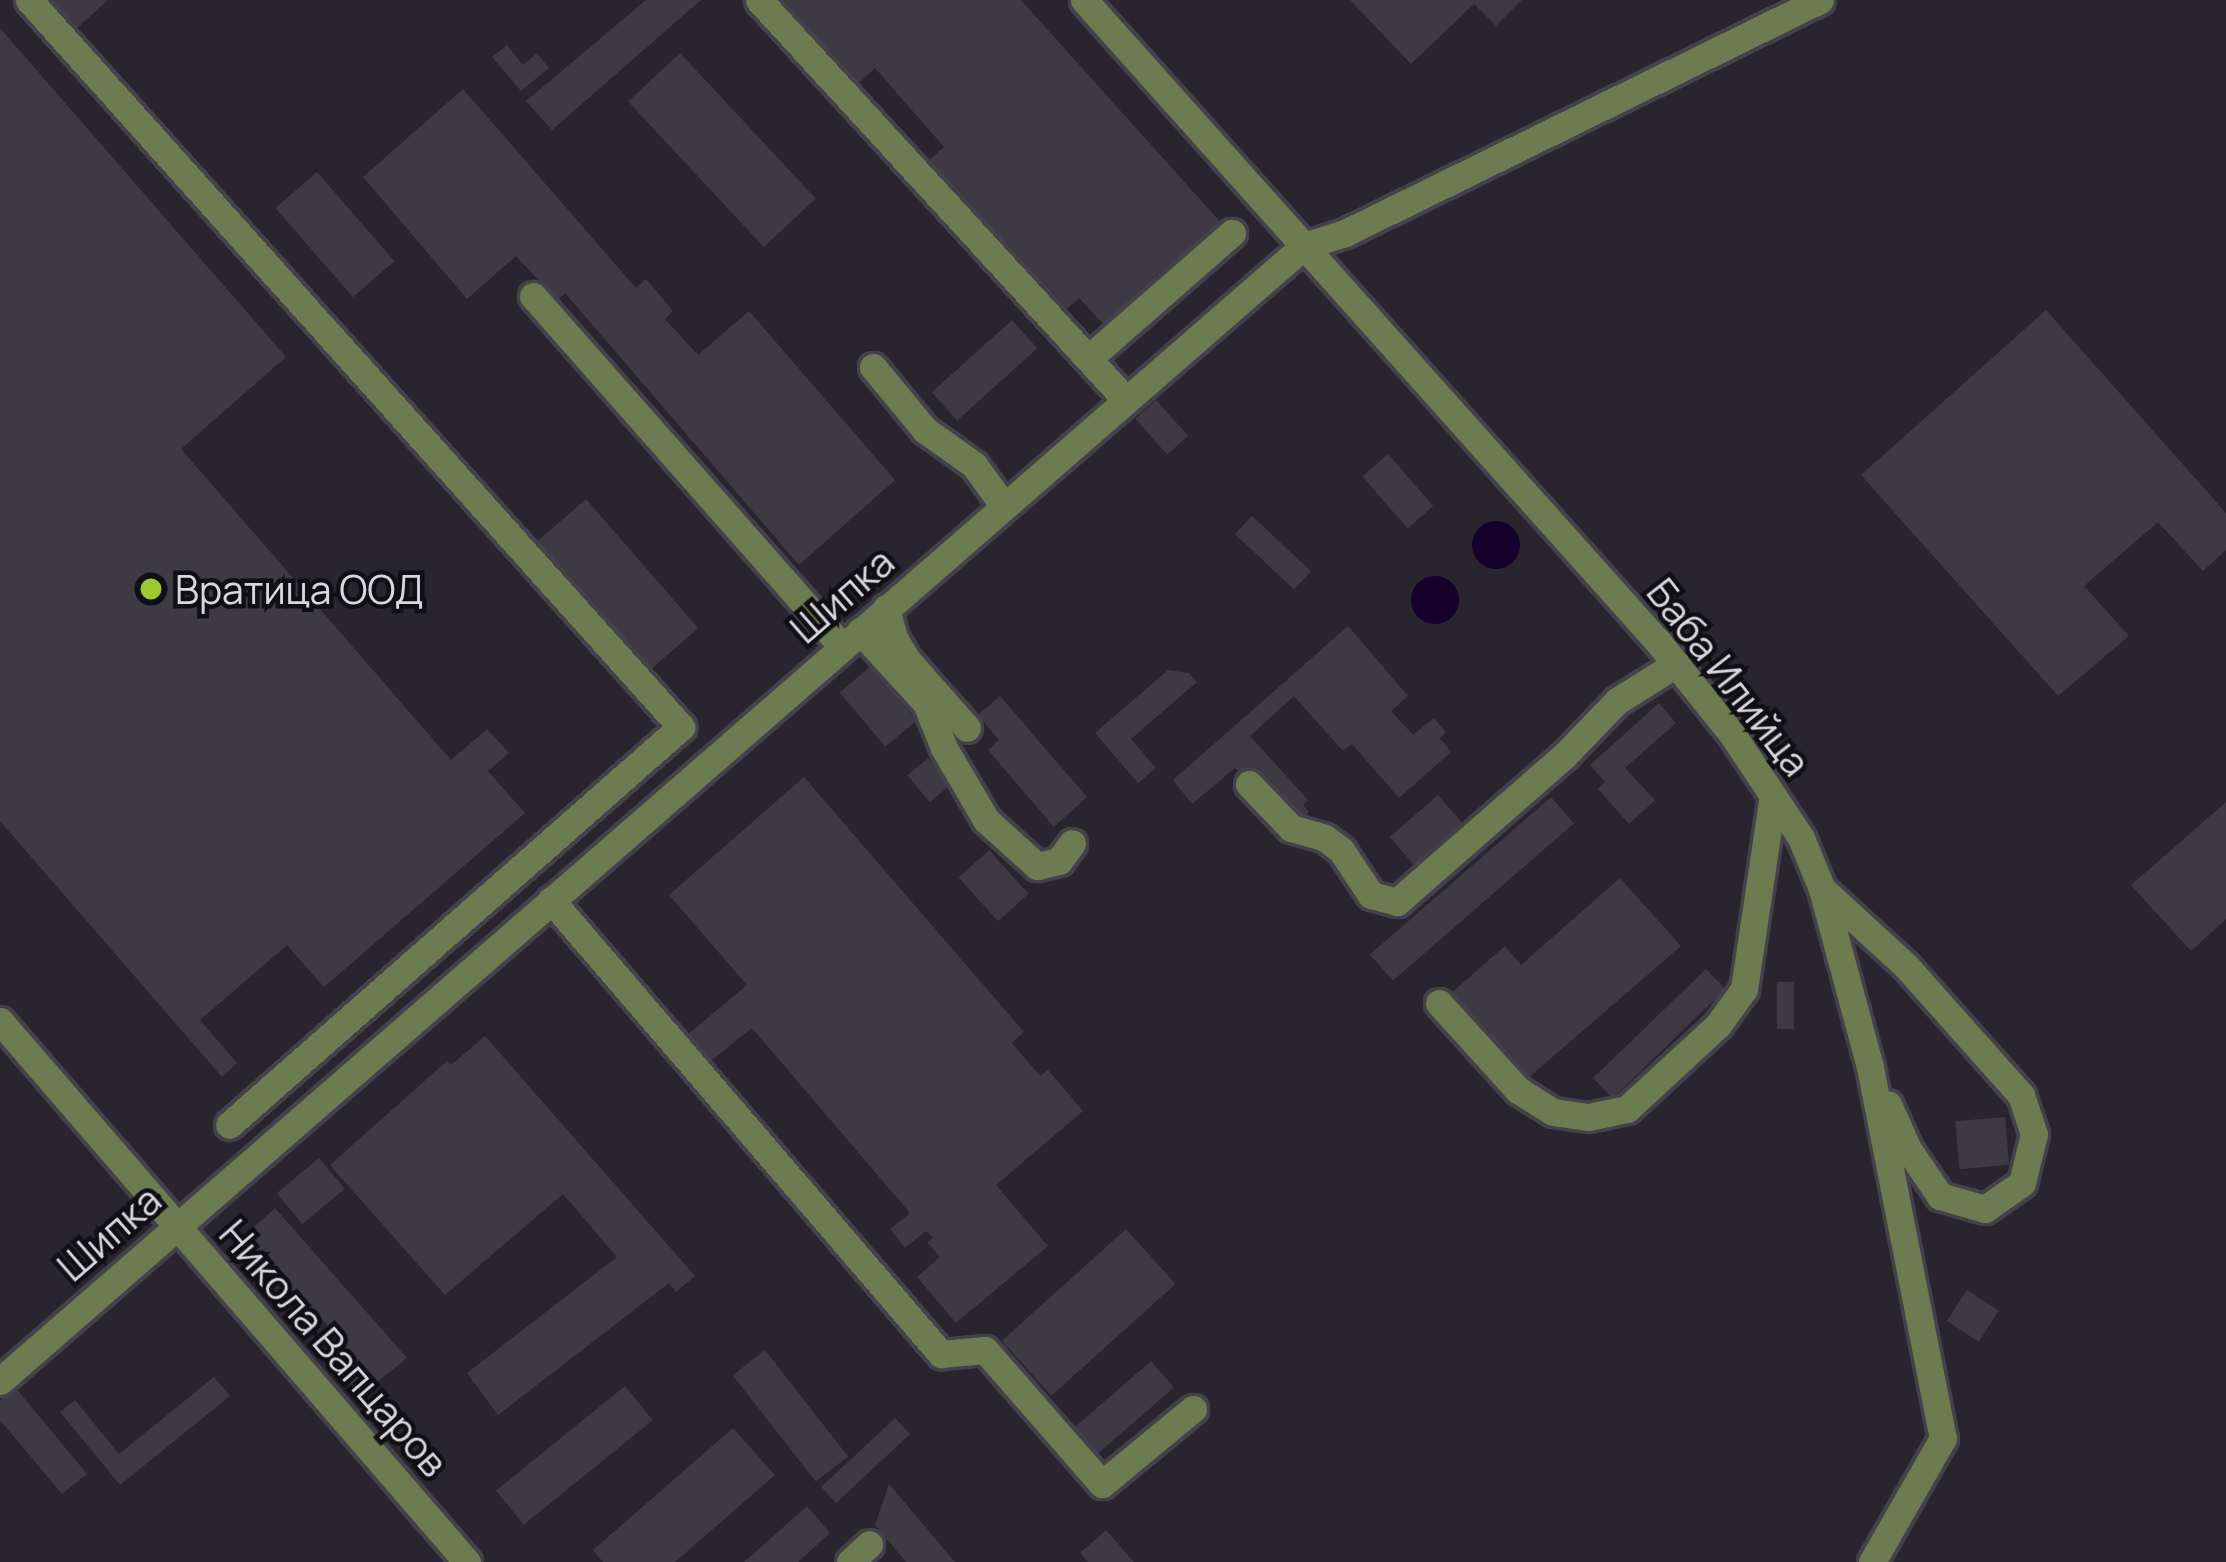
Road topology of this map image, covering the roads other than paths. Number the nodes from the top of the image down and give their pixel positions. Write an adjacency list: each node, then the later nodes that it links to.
1 (29, 0): 24 (street)
2 (759, 0): 8 (street)
3 (1084, 0): 6 (street, Баба Илийца)
4 (1803, 3): 6 (street, Шипка)
5 (1232, 233): 8 (street)
6 (1304, 245): 10 (street, Шипка); 14 (street, Баба Илийца)
7 (533, 296): 13 (street)
8 (1089, 358): 10 (street)
9 (873, 367): 11 (street)
10 (1126, 400): 11 (street, Шипка)
11 (1004, 506): 12 (street, Шипка)
12 (886, 608): 13 (street, Шипка); 15 (street)
13 (851, 639): 18 (street); 20 (street, Шипка)
14 (1676, 664): 16 (street); 17 (street, Баба Илийца)
15 (967, 728)
16 (1249, 784)
17 (1773, 796): 19 (street, Баба Илийца); 21 (street)
18 (1072, 843)
19 (1822, 889): 23 (street, Баба Илийца); 23 (street)
20 (550, 900): 25 (street, Шипка); 27 (street)
21 (1439, 1003)
22 (0, 1021): 25 (street, Никола Вапцаров)
23 (1870, 1066): 29 (street, Баба Илийца)
24 (229, 1125)
25 (177, 1226): 26 (street, Шипка); 28 (street, Никола Вапцаров)
26 (0, 1381)
27 (1193, 1409)
28 (467, 1562)
29 (1872, 1562)

